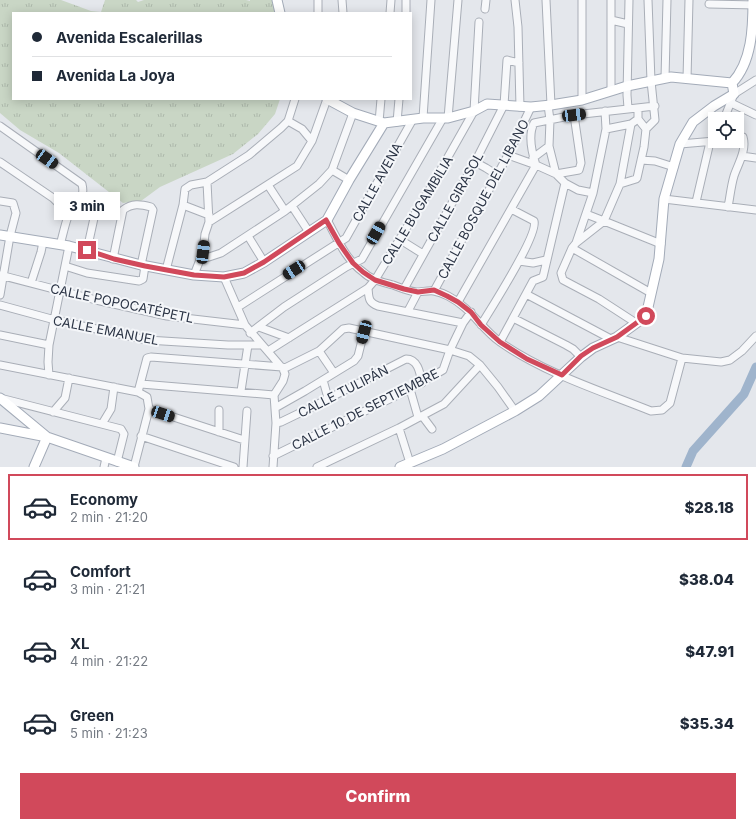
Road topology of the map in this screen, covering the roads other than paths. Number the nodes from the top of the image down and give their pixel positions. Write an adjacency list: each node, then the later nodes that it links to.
1 (277, 0): 20 (main road)
2 (318, 0): 21 (street)
3 (342, 0): 22 (street)
4 (391, 0): 23 (street)
5 (406, 0): 24 (street)
6 (431, 0): 55 (street)
7 (458, 0): 56 (street)
8 (486, 0): 19 (street)
9 (515, 0): 28 (street)
10 (546, 0): 43 (street)
11 (582, 0): 41 (street)
12 (611, 0): 25 (street)
13 (629, 0): 27 (street)
14 (648, 0): 32 (street)
15 (667, 0): 29 (street)
16 (689, 0): 30 (street)
17 (754, 3): 18 (street); 33 (main road)
18 (709, 4)
19 (485, 8)
20 (280, 12)
21 (318, 12)
22 (343, 12)
23 (390, 12)
24 (406, 12)
25 (611, 20): 27 (street); 35 (street)
26 (479, 22): 49 (street)
27 (628, 24): 34 (street)
28 (519, 63): 42 (street); 45 (street)
29 (664, 78): 30 (main road); 32 (main road)
30 (687, 79): 33 (main road)
31 (756, 80): 36 (street)
32 (651, 81): 34 (main road); 44 (street)
33 (732, 83): 36 (main road)
34 (627, 86): 35 (main road); 47 (street)
35 (611, 90): 41 (main road)
36 (733, 99): 51 (street); 54 (street); 69 (main road)
37 (295, 100): 60 (street)
38 (332, 100): 52 (main road); 68 (street)
39 (381, 100): 61 (street)
40 (399, 100): 62 (street)
41 (582, 100): 43 (main road)
42 (504, 105): 45 (main road); 49 (main road); 79 (street, CALLE GIRASOL)
43 (550, 105): 46 (main road); 59 (street)
44 (655, 106): 48 (street); 66 (street)
45 (520, 107): 46 (main road)
46 (531, 107): 73 (street, CALLE BOSQUE DEL LIBANO)
47 (628, 108): 48 (street); 50 (street)
48 (638, 108): 58 (street)
49 (474, 111): 56 (main road); 110 (street, CALLE BUGAMBILIA)
50 (605, 111): 53 (street); 65 (street)
51 (727, 112)
52 (353, 113): 61 (main road); 82 (street)
53 (574, 115): 59 (street); 83 (street)
54 (756, 115)
55 (423, 118): 56 (main road); 57 (main road)
56 (445, 118): 123 (street)
57 (413, 119): 62 (main road); 112 (street, CALLE AVENA)
58 (638, 119): 63 (street); 66 (street)
59 (550, 120): 70 (street); 75 (street)
60 (288, 121): 68 (street); 86 (street)
61 (382, 122): 62 (main road); 85 (main road)
62 (397, 122)
63 (631, 124): 65 (street); 88 (street)
64 (0, 126): 94 (street)
65 (606, 129): 90 (street)
66 (646, 129): 77 (street)
67 (708, 141): 69 (street)
68 (312, 142): 89 (street)
69 (680, 144): 81 (main road)
70 (549, 146): 75 (street); 83 (street)
71 (710, 148): 93 (street)
72 (743, 148): 74 (street)
73 (508, 156): 80 (street); 84 (street, CALLE BOSQUE DEL LIBANO)
74 (742, 156): 76 (street); 97 (street)
75 (533, 158): 80 (street)
76 (756, 158)
77 (641, 160): 81 (street); 88 (street)
78 (0, 162): 101 (street)
79 (475, 162): 84 (street); 117 (street, CALLE GIRASOL)
80 (536, 166): 83 (street); 98 (street)
81 (674, 167): 91 (main road)
82 (332, 170): 85 (street); 96 (street)
83 (556, 174): 87 (street)
84 (497, 175): 135 (street, CALLE BOSQUE DEL LIBANO)
85 (349, 180): 104 (main road)
86 (207, 182): 95 (street); 103 (street)
87 (565, 183): 90 (street); 120 (street)
88 (620, 184): 105 (street)
89 (268, 185): 100 (street); 103 (street)
90 (593, 193): 102 (street)
91 (664, 199): 93 (street); 113 (main road)
92 (0, 201): 108 (street)
93 (696, 202): 97 (street)
94 (78, 204): 101 (street); 116 (street)
95 (183, 205): 103 (street); 126 (street)
96 (292, 206): 100 (street); 106 (street)
97 (728, 207): 99 (street)
98 (511, 209): 121 (street); 140 (street)
99 (756, 210)
100 (285, 211): 109 (street)
101 (69, 214): 114 (street)
102 (586, 214): 105 (street); 115 (street)
103 (209, 218): 118 (street)
104 (326, 220): 106 (main road); 112 (street)
105 (604, 221): 113 (street); 115 (street)
106 (309, 232): 122 (main road)
107 (0, 235): 108 (main road)
108 (10, 236): 111 (main road); 128 (street)
109 (248, 236): 118 (street); 122 (street)
110 (399, 239): 117 (street); 130 (street, CALLE BUGAMBILIA)
111 (43, 242): 114 (main road); 131 (street)
112 (339, 243): 123 (street); 142 (street)
113 (661, 244): 138 (main road)
114 (64, 246): 116 (main road); 124 (street)
115 (574, 246): 138 (street); 148 (street)
116 (87, 250): 119 (main road)
117 (423, 254): 133 (street, CALLE GIRASOL)
118 (201, 258): 127 (street)
119 (114, 259): 125 (main road); 125 (street)
120 (546, 260): 121 (street); 137 (street)
121 (519, 261): 150 (street)
122 (264, 262): 129 (main road)
123 (353, 263): 130 (street); 151 (street)
124 (65, 266): 125 (street); 134 (street)
125 (143, 266): 126 (main road)
126 (166, 270): 127 (main road)
127 (194, 275): 129 (main road)
128 (2, 276): 131 (street, CALLE POPOCATÉPETL); 139 (street)
129 (224, 277): 142 (street)
130 (375, 280): 132 (street, CALLE BUGAMBILIA); 133 (street)
131 (31, 283): 134 (street, CALLE POPOCATÉPETL)
132 (368, 288): 143 (street); 156 (street, CALLE BUGAMBILIA)
133 (404, 289): 136 (street)
134 (61, 290): 146 (street); 149 (street, CALLE POPOCATÉPETL)
135 (434, 290): 136 (street); 140 (street)
136 (418, 292): 143 (street)
137 (526, 294): 145 (street); 157 (street)
138 (651, 294): 148 (main road)
139 (0, 295)
140 (458, 302): 144 (street)
141 (0, 305): 146 (street, CALLE EMANUEL)
142 (238, 307): 149 (street)
143 (408, 311): 147 (street)
144 (471, 312): 147 (street, CALLE 10 DE SEPTIEMBRE); 150 (street)
145 (513, 318): 158 (street); 165 (street)
146 (55, 320): 159 (street); 160 (street, CALLE EMANUEL)
147 (463, 323): 162 (street, CALLE 10 DE SEPTIEMBRE)
148 (636, 323): 157 (main road)
149 (245, 325): 153 (street)
150 (481, 325): 158 (street)
151 (259, 327): 153 (street); 156 (street)
152 (364, 332): 162 (street); 164 (street); 171 (street)
153 (250, 333): 161 (street)
154 (0, 335): 159 (street)
155 (756, 336): 166 (street)
156 (288, 338): 163 (street, CALLE BUGAMBILIA)
157 (614, 338): 165 (main road); 166 (street)
158 (500, 342): 173 (street)
159 (50, 345): 172 (street)
160 (248, 345): 161 (street, CALLE EMANUEL); 167 (street)
161 (262, 345): 163 (street)
162 (450, 350): 169 (street); 176 (street, CALLE 10 DE SEPTIEMBRE)
163 (268, 351): 170 (street)
164 (319, 351): 170 (street); 171 (street)
165 (581, 356): 173 (main road)
166 (682, 358): 173 (street)
167 (245, 364): 170 (street); 177 (street); 181 (street)
168 (0, 365): 172 (street)
169 (480, 365): 189 (street); 191 (street)
170 (283, 368): 182 (street)
171 (334, 373): 175 (street)
172 (49, 375): 174 (street)
173 (562, 375): 189 (main road)
174 (69, 378): 178 (street); 190 (street)
175 (323, 380): 184 (street); 185 (street)
176 (422, 382): 179 (street, CALLE 10 DE SEPTIEMBRE); 184 (street, CALLE TULIPÁN)
177 (141, 384): 180 (street); 181 (street)
178 (114, 387): 180 (street); 193 (street)
179 (410, 389): 191 (street); 201 (street, CALLE 10 DE SEPTIEMBRE)
180 (138, 392): 186 (street)
181 (241, 392): 182 (street)
182 (274, 394): 185 (street)
183 (0, 398): 190 (street); 199 (main road)
184 (328, 398): 192 (street, CALLE TULIPÁN)
185 (275, 408): 192 (street)
186 (149, 409): 197 (street); 198 (street)
187 (219, 410): 197 (street)
188 (247, 411): 200 (street)
189 (515, 411): 204 (main road)
190 (53, 412): 193 (street)
191 (418, 417): 195 (street); 196 (street)
192 (276, 423): 201 (street)
193 (102, 424): 202 (street)
194 (0, 428): 199 (main road)
195 (399, 428): 204 (street); 210 (street)
196 (432, 428)
197 (219, 432): 200 (street)
198 (141, 436): 206 (street); 207 (street)
199 (47, 437): 203 (main road); 205 (main road)
200 (244, 440): 208 (street)
201 (273, 456): 209 (street)
202 (117, 462): 203 (main road); 206 (main road)
203 (105, 463)
204 (410, 463): 211 (main road)
205 (34, 467)
206 (134, 467)
207 (234, 467)
208 (243, 467)
209 (273, 467)
210 (317, 467)
211 (400, 467)

